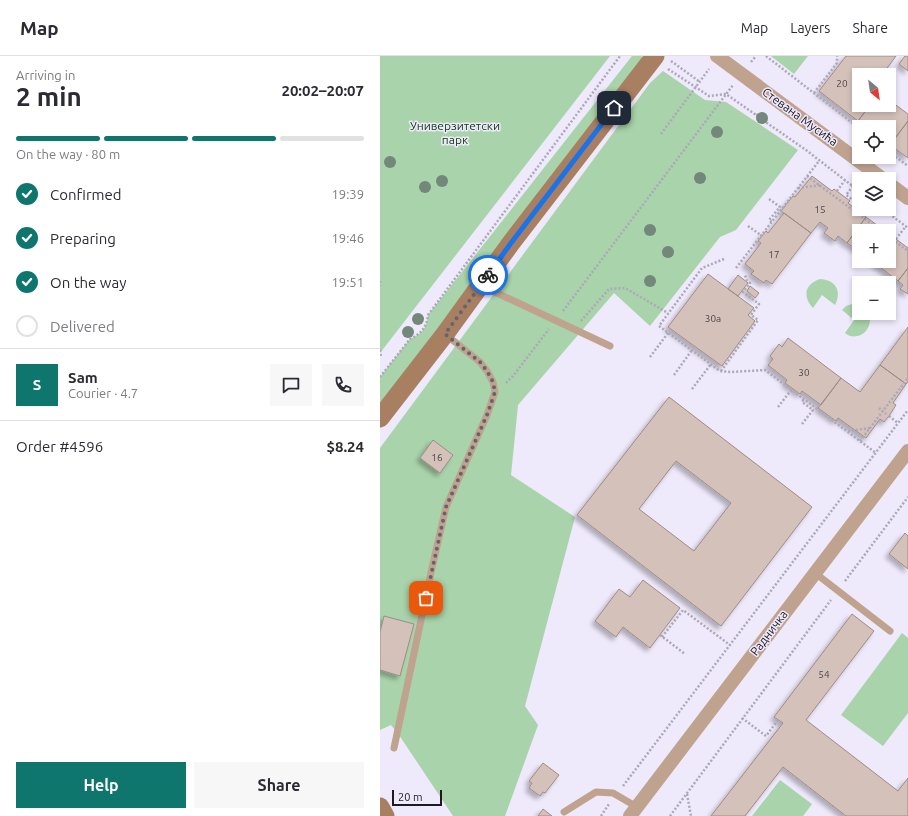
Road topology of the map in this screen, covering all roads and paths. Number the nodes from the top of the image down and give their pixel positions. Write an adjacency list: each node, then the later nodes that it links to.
1 (620, 56): 58 (path)
2 (766, 56): 9 (path)
3 (837, 56): 9 (path)
4 (717, 57): 7 (path); 18 (street, Стевана Мусића)
5 (664, 62): 7 (path); 8 (path); 43 (main road)
6 (736, 81): 10 (path)
7 (700, 82): 8 (path)
8 (696, 87): 10 (path); 14 (path)
9 (814, 93): 13 (path)
10 (726, 94): 11 (path); 46 (path)
11 (756, 115): 12 (path); 12 (path)
12 (768, 123): 16 (path)
13 (852, 123)
14 (661, 134)
15 (896, 157): 17 (path)
16 (819, 160): 19 (path); 20 (path)
17 (908, 166)
18 (873, 172)
19 (808, 176): 21 (path); 24 (path)
20 (845, 180): 22 (path); 26 (path)
21 (821, 185): 24 (path); 32 (path)
22 (852, 185)
23 (852, 187): 29 (path)
24 (798, 188): 31 (path)
25 (896, 189): 27 (street)
26 (837, 191)
27 (908, 198)
28 (769, 199): 31 (path)
29 (852, 200)
30 (892, 216): 34 (path)
31 (772, 222): 35 (path)
32 (872, 224)
33 (748, 226): 35 (path)
34 (907, 227): 36 (path)
35 (762, 236): 40 (path)
36 (896, 239)
37 (896, 242): 38 (path)
38 (908, 251)
39 (724, 259): 45 (path)
40 (736, 268)
41 (745, 275): 56 (path)
42 (380, 281): 44 (path)
43 (481, 285): 46 (lane); 49 (main road)
44 (380, 286)
45 (668, 313): 47 (path); 48 (path)
46 (556, 320): 47 (lane); 62 (path)
47 (574, 329): 50 (lane)
48 (668, 333): 52 (path); 54 (path)
49 (445, 334): 62 (lane); 68 (main road)
50 (610, 346)
51 (380, 350): 53 (path)
52 (692, 350): 55 (path); 57 (path)
53 (381, 357)
54 (650, 358)
55 (711, 364): 56 (path); 60 (path)
56 (720, 371): 61 (path)
57 (674, 375)
58 (380, 377)
59 (908, 378): 67 (path)
60 (692, 389)
61 (792, 389): 63 (path); 64 (path)
62 (495, 392): 84 (lane)
63 (804, 399): 70 (path); 72 (path)
64 (778, 407)
65 (879, 408): 67 (path)
66 (908, 410): 69 (path)
67 (886, 414): 69 (path); 71 (path)
68 (380, 418)
69 (898, 423): 75 (path)
70 (802, 424)
71 (870, 428): 72 (path); 73 (path)
72 (847, 431): 73 (path)
73 (860, 441): 75 (path)
74 (908, 451): 77 (street, Радничка)
75 (876, 452): 80 (path)
76 (908, 497): 78 (path)
77 (815, 573): 78 (lane); 89 (street, Радничка)
78 (837, 591): 79 (lane); 82 (path)
79 (890, 631)
80 (730, 645): 81 (path); 86 (path)
81 (685, 654)
82 (742, 718): 83 (path); 85 (path)
83 (778, 720)
84 (394, 748)
85 (686, 793): 92 (path); 93 (path)
86 (616, 795): 88 (lane); 89 (lane); 91 (path)
87 (380, 807): 90 (main road)
88 (564, 812)
89 (633, 812)
90 (386, 816)
91 (601, 816)
92 (670, 816)
93 (691, 816)

